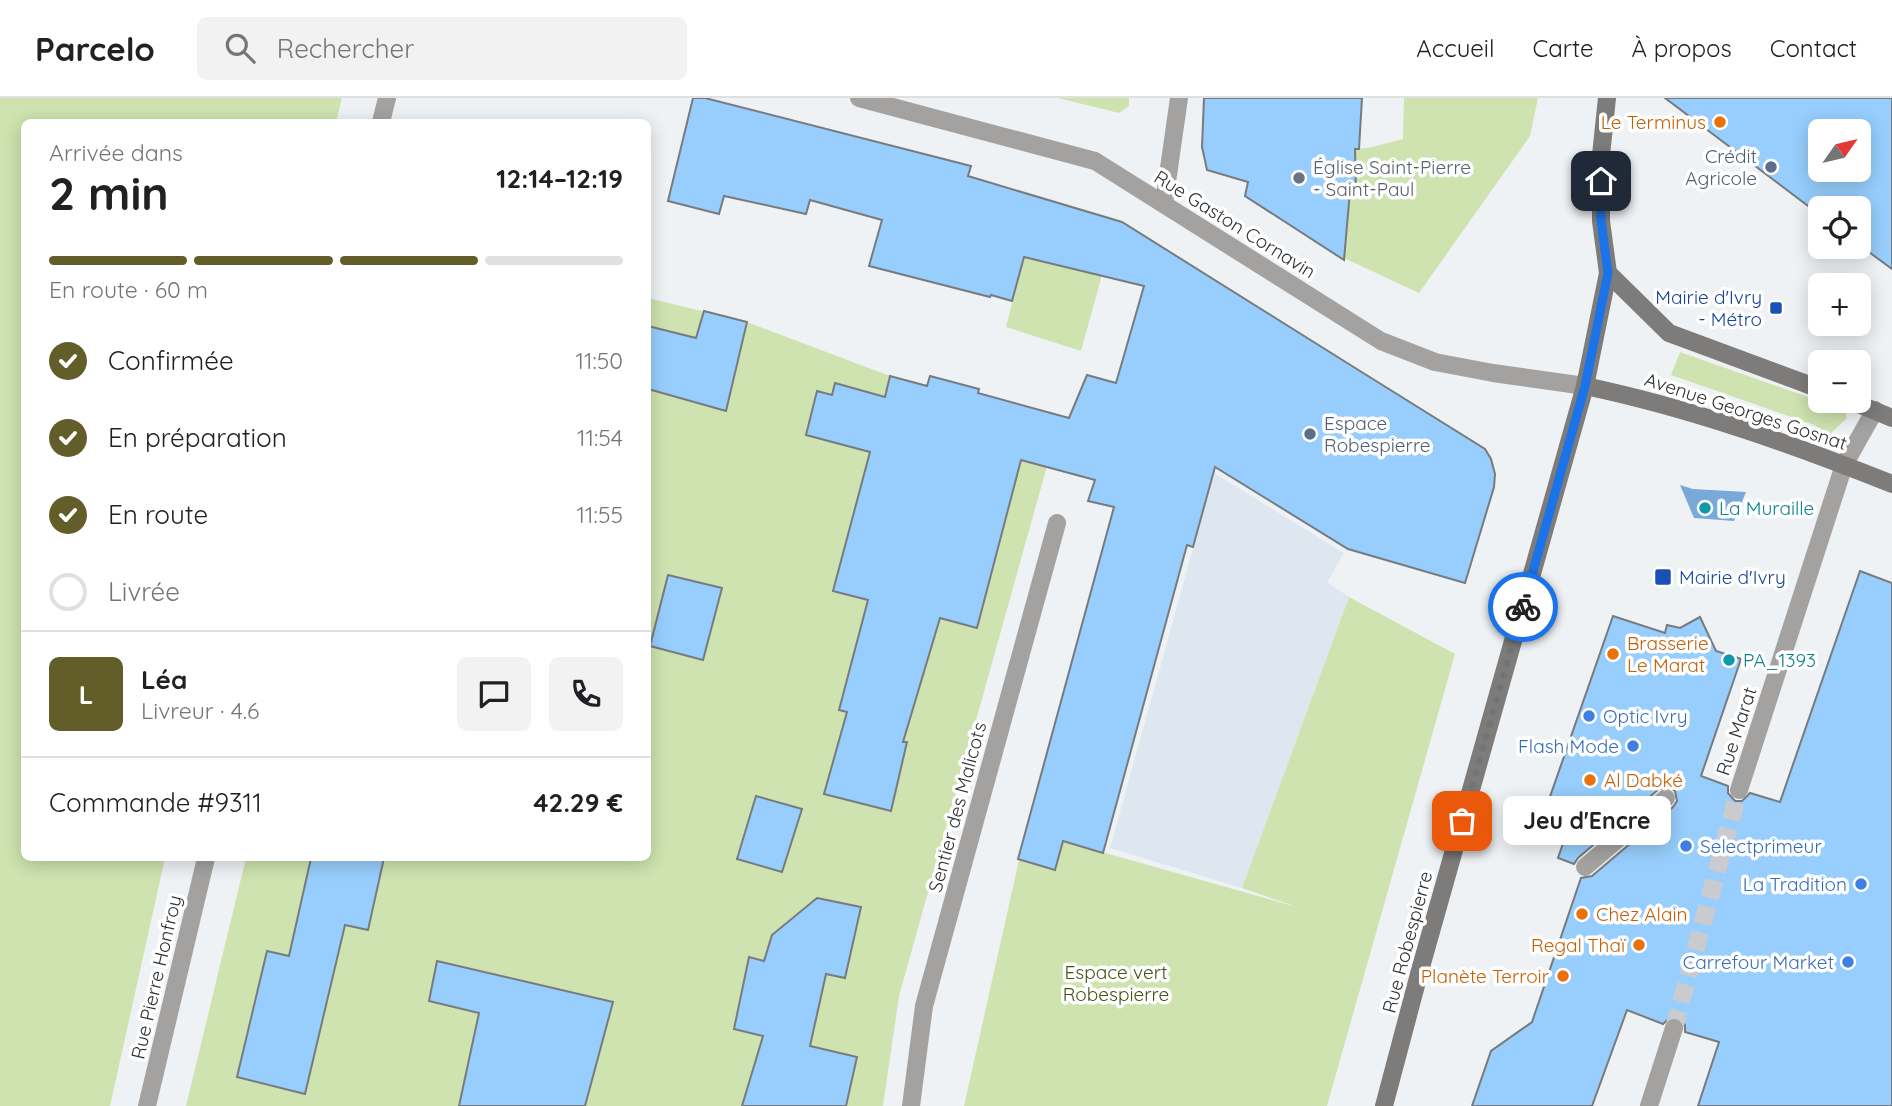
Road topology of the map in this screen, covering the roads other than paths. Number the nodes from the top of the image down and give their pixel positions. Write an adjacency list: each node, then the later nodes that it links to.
1 (387, 98): 5 (street)
2 (859, 98): 6 (street, Rue Gaston Cornavin)
3 (1179, 98): 6 (street)
4 (1607, 98): 7 (main road, Rue Robespierre)
5 (383, 119)
6 (1164, 202): 9 (street, Rue Gaston Cornavin)
7 (1608, 273): 8 (main road); 9 (main road, Rue Robespierre)
8 (1808, 385)
9 (1585, 386): 13 (main road, Avenue Georges Gosnat); 23 (main road, Rue Robespierre)
10 (1871, 408): 11 (main road)
11 (1875, 410): 12 (main road); 13 (street, Rue Marat)
12 (1892, 418)
13 (1844, 465): 14 (main road, Avenue Georges Gosnat); 16 (street, Rue Marat)
14 (1892, 484)
15 (1057, 523): 22 (street, Sentier des Malicots)
16 (1739, 790)
17 (1666, 798): 19 (street)
18 (205, 861): 21 (street, Rue Pierre Honfroy)
19 (1585, 867)
20 (1674, 1028): 24 (street)
21 (147, 1106)
22 (911, 1106)
23 (1384, 1106)
24 (1649, 1106)

